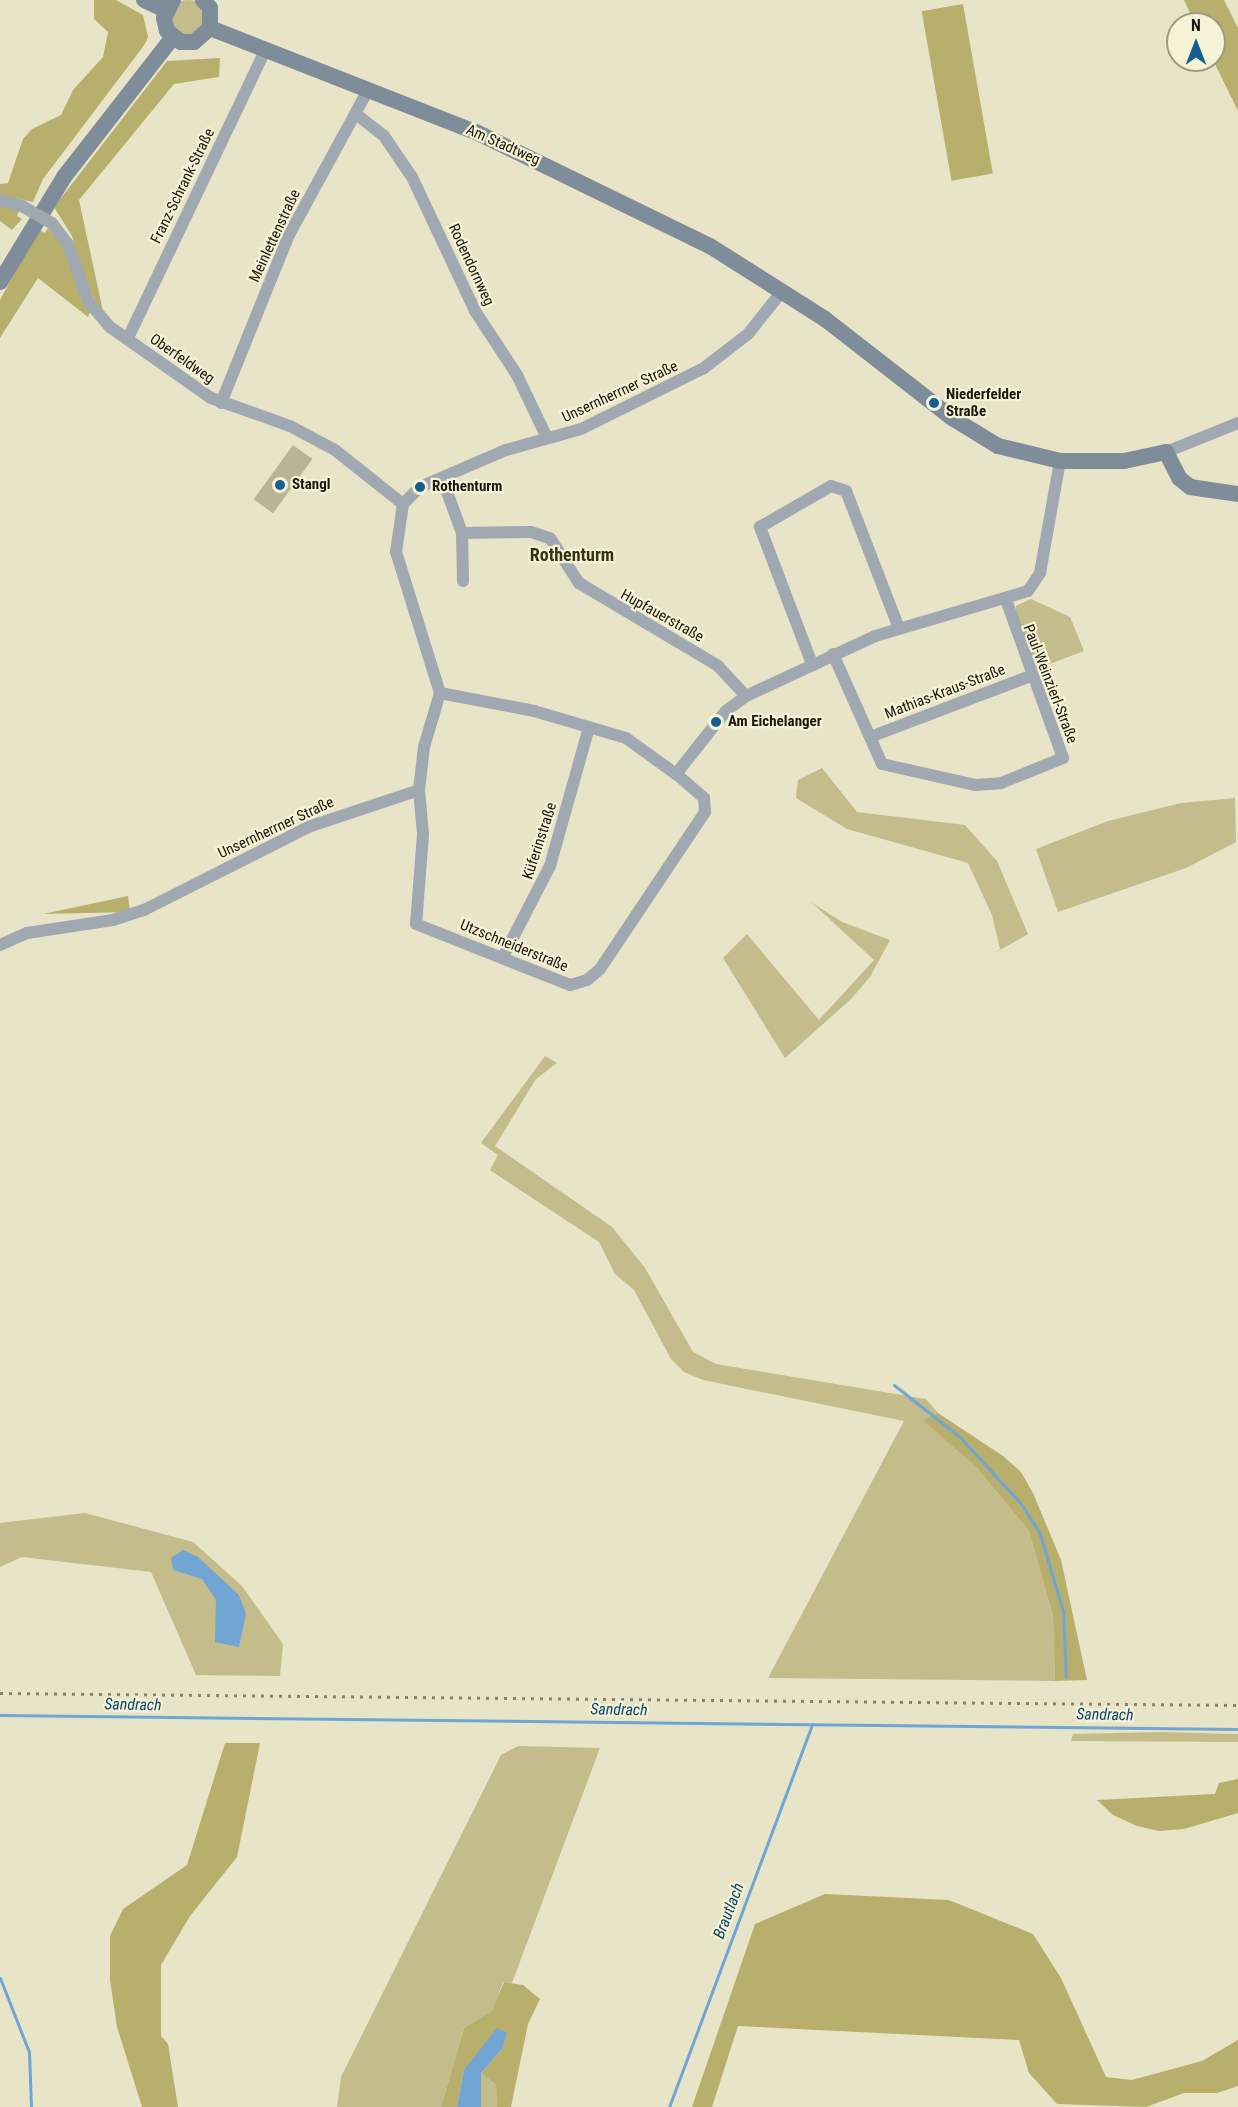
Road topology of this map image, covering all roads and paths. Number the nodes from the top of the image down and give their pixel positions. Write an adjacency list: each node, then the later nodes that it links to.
1 (144, 0): 3 (street)
2 (203, 0): 4 (street)
3 (169, 5): 5 (street)
4 (210, 28): 5 (street); 6 (street, Am Stadtweg)
5 (173, 37): 10 (street)
6 (266, 49): 7 (street, Am Stadtweg); 12 (street, Franz-Schrank-Straße)
7 (369, 88): 8 (street, Meinlettenstraße); 11 (street, Am Stadtweg)
8 (356, 114): 13 (street, Meinlettenstraße); 15 (street, Rodendornweg)
9 (0, 200): 12 (street, Oberfeldweg, bridge)
10 (0, 282)
11 (783, 290): 15 (street, Unsernherrner Straße); 17 (street)
12 (128, 338): 13 (street, Oberfeldweg)
13 (221, 403): 20 (street, Oberfeldweg)
14 (1238, 423): 16 (street)
15 (547, 438): 18 (street, Unsernherrner Straße)
16 (1166, 453): 17 (street); 19 (street)
17 (1060, 461): 23 (street)
18 (442, 478): 20 (street, Unsernherrner Straße); 21 (street)
19 (1238, 494)
20 (403, 504): 28 (street)
21 (462, 532): 22 (street); 29 (street, Hupfauerstraße)
22 (463, 581)
23 (1006, 600): 24 (street); 27 (street, Paul-Weinzierl-Straße)
24 (899, 628): 25 (street); 26 (street)
25 (833, 654): 26 (street); 31 (street, Paul-Weinzierl-Straße)
26 (812, 664): 29 (street)
27 (1031, 675): 31 (street, Mathias-Kraus-Straße); 31 (street, Paul-Weinzierl-Straße)
28 (440, 693): 30 (street); 33 (street)
29 (746, 696): 32 (street)
30 (589, 727): 32 (street); 35 (street, Küferinstraße)
31 (870, 737)
32 (676, 774): 35 (street, Utzschneiderstraße)
33 (419, 790): 34 (street, Unsernherrner Straße); 35 (street, Utzschneiderstraße)
34 (0, 945)
35 (503, 957)

